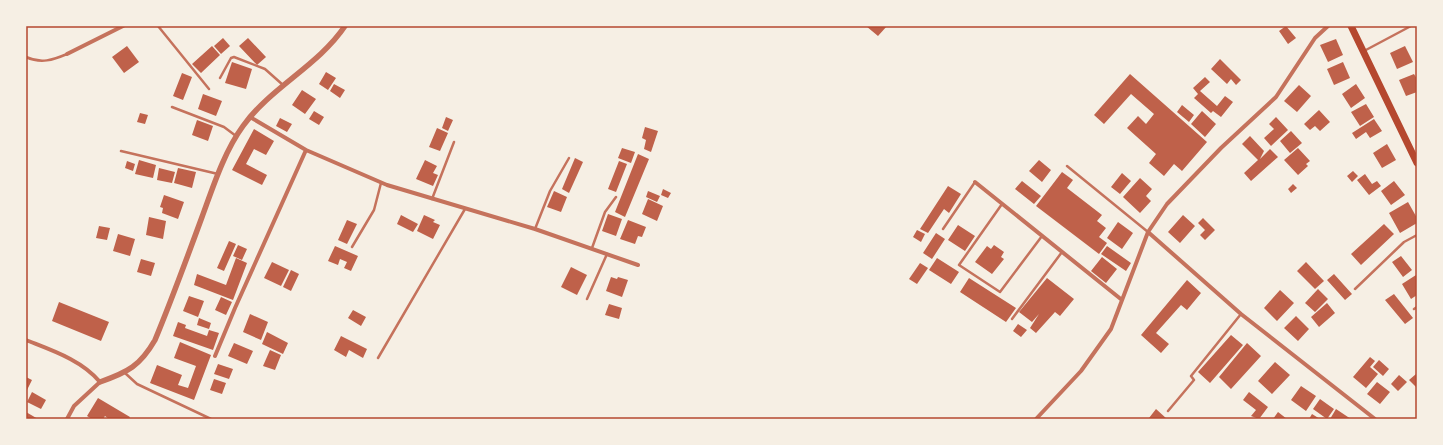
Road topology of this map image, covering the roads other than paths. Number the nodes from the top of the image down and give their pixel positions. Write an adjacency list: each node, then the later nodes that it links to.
1 (123, 26): 8 (street)
2 (158, 26): 12 (lane)
3 (345, 26): 11 (street)
4 (1328, 26): 31 (street)
5 (1351, 26): 7 (main road)
6 (1411, 26): 7 (lane)
7 (1363, 51): 20 (main road)
8 (68, 54): 9 (lane)
9 (26, 57)
10 (220, 78): 11 (lane)
11 (284, 86): 14 (street)
12 (209, 89)
13 (172, 108): 15 (lane)
14 (250, 117): 15 (street); 17 (street)
15 (236, 136): 22 (street)
16 (454, 142): 26 (lane)
17 (306, 150): 24 (street); 45 (street)
18 (121, 151): 22 (lane)
19 (568, 158): 29 (lane)
20 (1417, 163)
21 (1067, 166): 31 (lane)
22 (218, 174): 47 (street)
23 (975, 182): 27 (street); 30 (lane)
24 (381, 183): 26 (street); 34 (lane)
25 (616, 197): 35 (lane)
26 (432, 198): 28 (street)
27 (1002, 204): 33 (street); 33 (lane)
28 (465, 208): 29 (street); 46 (lane)
29 (535, 229): 35 (street)
30 (942, 229)
31 (1148, 232): 41 (street); 42 (street)
32 (1417, 235): 39 (lane)
33 (1042, 236): 36 (street)
34 (352, 247)
35 (592, 248): 37 (street)
36 (1062, 252): 41 (street); 43 (lane)
37 (607, 254): 38 (street); 40 (lane)
38 (638, 265)
39 (1355, 289)
40 (587, 299)
41 (1122, 300): 52 (street)
42 (1241, 314): 49 (lane); 53 (street)
43 (1012, 319)
44 (26, 340): 48 (street)
45 (215, 356)
46 (378, 358)
47 (125, 373): 48 (street); 51 (lane)
48 (100, 382): 50 (street)
49 (1168, 411)
50 (67, 419)
51 (211, 419)
52 (1036, 419)
53 (1375, 419)

